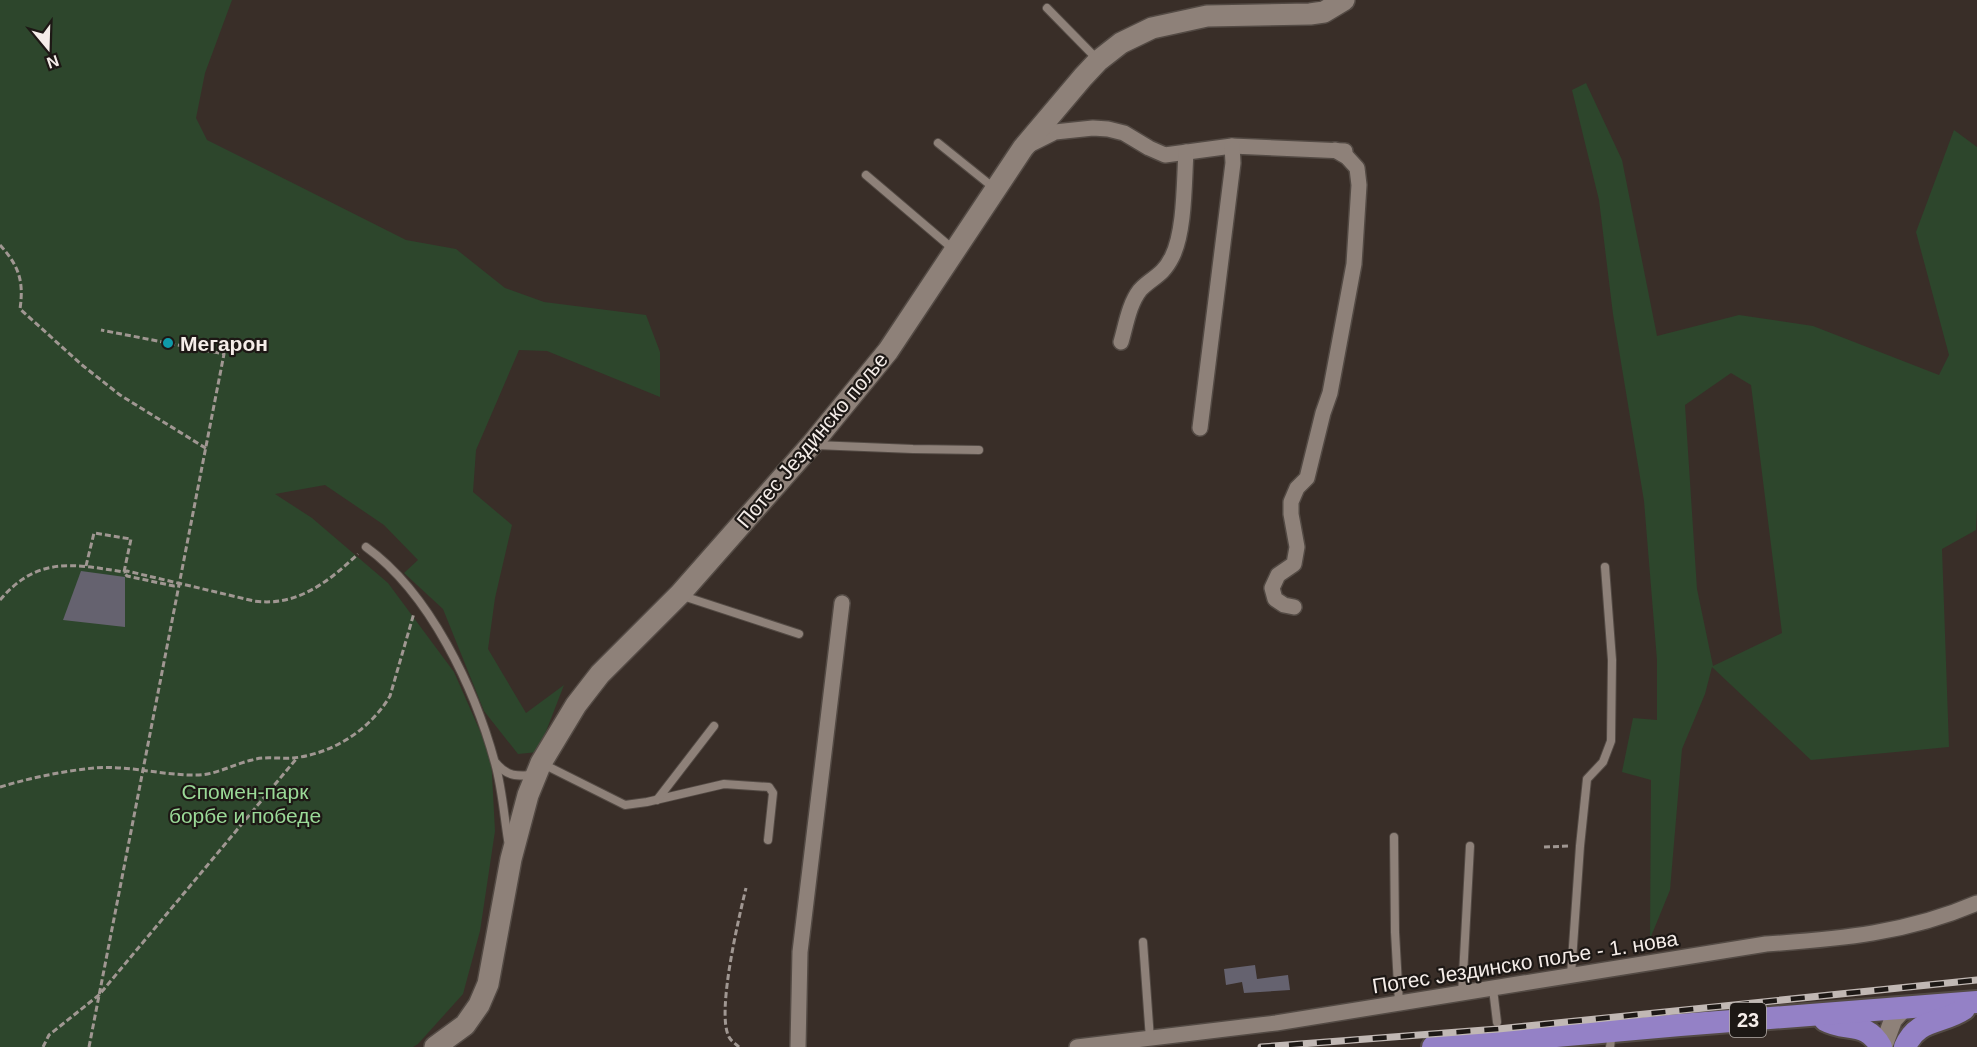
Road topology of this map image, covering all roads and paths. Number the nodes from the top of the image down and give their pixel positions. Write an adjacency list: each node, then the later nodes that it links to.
1 (1344, 0): 3 (main road, Потес Јездинско поље)
2 (1047, 8): 3 (lane)
3 (1098, 61): 6 (main road, Потес Јездинско поље)
4 (938, 143): 11 (lane)
5 (1232, 146): 7 (street); 9 (street); 16 (street)
6 (1023, 148): 9 (street); 11 (main road, Потес Јездинско поље)
7 (1335, 150): 8 (street); 29 (street)
8 (1351, 151)
9 (1186, 152): 15 (street)
10 (866, 175): 13 (lane)
11 (995, 189): 13 (main road, Потес Јездинско поље)
12 (0, 245): 18 (path)
13 (955, 250): 17 (main road, Потес Јездинско поље)
14 (101, 330): 18 (path)
15 (1121, 342)
16 (1200, 428)
17 (812, 444): 19 (lane); 25 (main road, Потес Јездинско поље)
18 (207, 449): 24 (path)
19 (979, 450)
20 (366, 547): 24 (path); 27 (lane)
21 (86, 566): 23 (path); 23 (path); 26 (path)
22 (1605, 567): 41 (lane)
23 (124, 572): 24 (path)
24 (180, 585): 35 (path)
25 (680, 594): 30 (lane); 34 (main road, Потес Јездинско поље)
26 (0, 600)
27 (417, 600): 32 (path); 33 (lane)
28 (842, 603): 63 (street)
29 (1294, 607)
30 (799, 634)
31 (714, 726): 37 (lane)
32 (298, 757): 35 (path); 50 (path)
33 (495, 762): 34 (lane); 43 (lane)
34 (539, 769): 37 (lane); 43 (main road, Потес Јездинско поље)
35 (143, 771): 36 (path); 50 (path)
36 (0, 787)
37 (657, 800): 39 (lane)
38 (1394, 837): 52 (lane)
39 (768, 840)
40 (1470, 846): 49 (lane)
41 (1580, 846): 42 (path); 47 (lane)
42 (1544, 847)
43 (511, 859): 61 (main road, Потес Јездинско поље)
44 (746, 888): 62 (path)
45 (1977, 903): 47 (street, Потес Јездинско поље - 1. нова)
46 (1143, 942): 56 (lane)
47 (1571, 975): 48 (street, Потес Јездинско поље - 1. нова)
48 (1493, 989): 49 (street, Потес Јездинско поље - 1. нова); 55 (lane)
49 (1462, 994): 52 (street, Потес Јездинско поље - 1. нова)
50 (99, 995): 59 (path); 60 (path)
51 (1976, 1002): 53 (main road, 23); 67 (main road)
52 (1399, 1004): 56 (street, Потес Јездинско поље - 1. нова)
53 (1893, 1012): 54 (main road, 23); 66 (street); 67 (street)
54 (1816, 1014): 57 (main road, 23); 66 (main road)
55 (1497, 1022)
56 (1150, 1039): 64 (street, Потес Јездинско поље - 1. нова)
57 (1611, 1039): 58 (main road, 23)
58 (1509, 1044): 65 (main road, 23)
59 (43, 1047)
60 (89, 1047)
61 (435, 1047)
62 (739, 1047)
63 (798, 1047)
64 (1077, 1047)
65 (1433, 1047)
66 (1882, 1047)
67 (1905, 1047)

